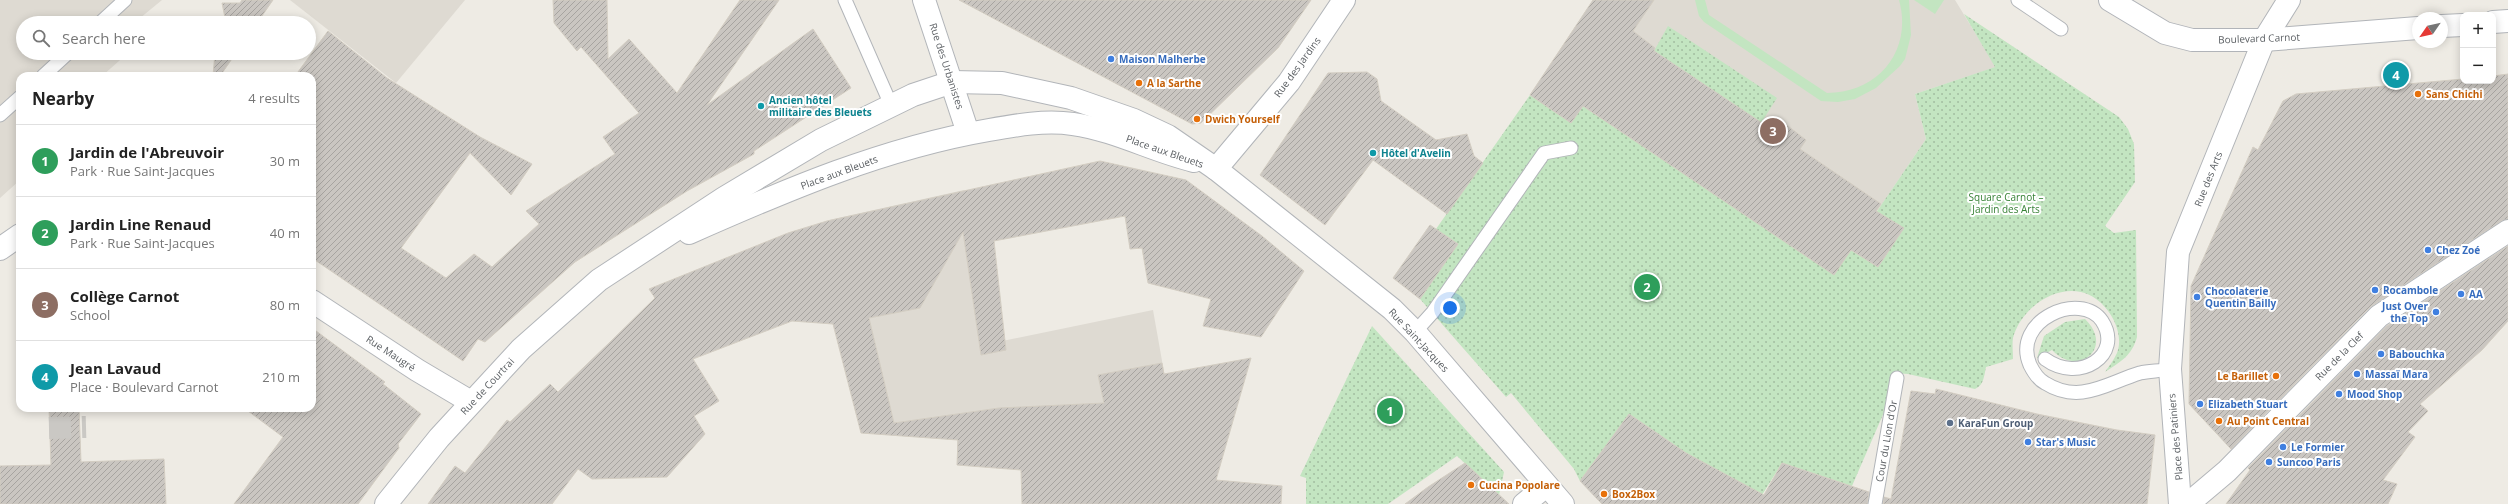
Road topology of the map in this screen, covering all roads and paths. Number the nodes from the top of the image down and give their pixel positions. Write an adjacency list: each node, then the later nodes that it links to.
1 (125, 0): 8 (lane)
2 (845, 0): 20 (lane)
3 (924, 0): 18 (street, Rue des Urbanistes)
4 (1344, 0): 24 (street, Rue des Jardins)
5 (2018, 0): 14 (lane)
6 (2110, 0): 15 (street, Boulevard Carnot)
7 (2289, 0): 15 (street, Rue des Arts)
8 (108, 16)
9 (2508, 21): 10 (street)
10 (2496, 22)
11 (2460, 25): 12 (street)
12 (2448, 26)
13 (2412, 28): 15 (street, Boulevard Carnot)
14 (2061, 29)
15 (2264, 40): 33 (street, Rue des Arts)
16 (60, 60): 17 (lane)
17 (47, 72)
18 (952, 82): 20 (street, Place aux Bleuets); 22 (street, Rue des Urbanistes); 24 (street, Place aux Bleuets)
19 (16, 101): 21 (lane)
20 (891, 106): 28 (street, Place aux Bleuets)
21 (0, 115)
22 (968, 133): 24 (street, Place aux Bleuets); 28 (street, Place aux Bleuets)
23 (1571, 148): 31 (lane)
24 (1216, 169): 31 (street, Rue Saint-Jacques)
25 (2508, 231): 42 (street, Rue de la Clef)
26 (16, 238): 27 (street)
27 (0, 249)
28 (633, 259): 29 (street, Place aux Bleuets)
29 (599, 280): 35 (street, Rue de Courtrai)
30 (316, 304): 35 (street, Rue Maugré)
31 (1414, 332): 36 (street, Rue Saint-Jacques)
32 (2045, 359): 33 (lane)
33 (2170, 369): 41 (street, Place des Patiniers)
34 (1897, 378): 40 (lane, Cour du Lion d'Or)
35 (471, 402): 37 (street, Rue de Courtrai)
36 (1546, 486): 38 (street); 39 (street, Rue Saint-Jacques)
37 (386, 504)
38 (1524, 504)
39 (1564, 504)
40 (1875, 504)
41 (2180, 504)
42 (2188, 504)

